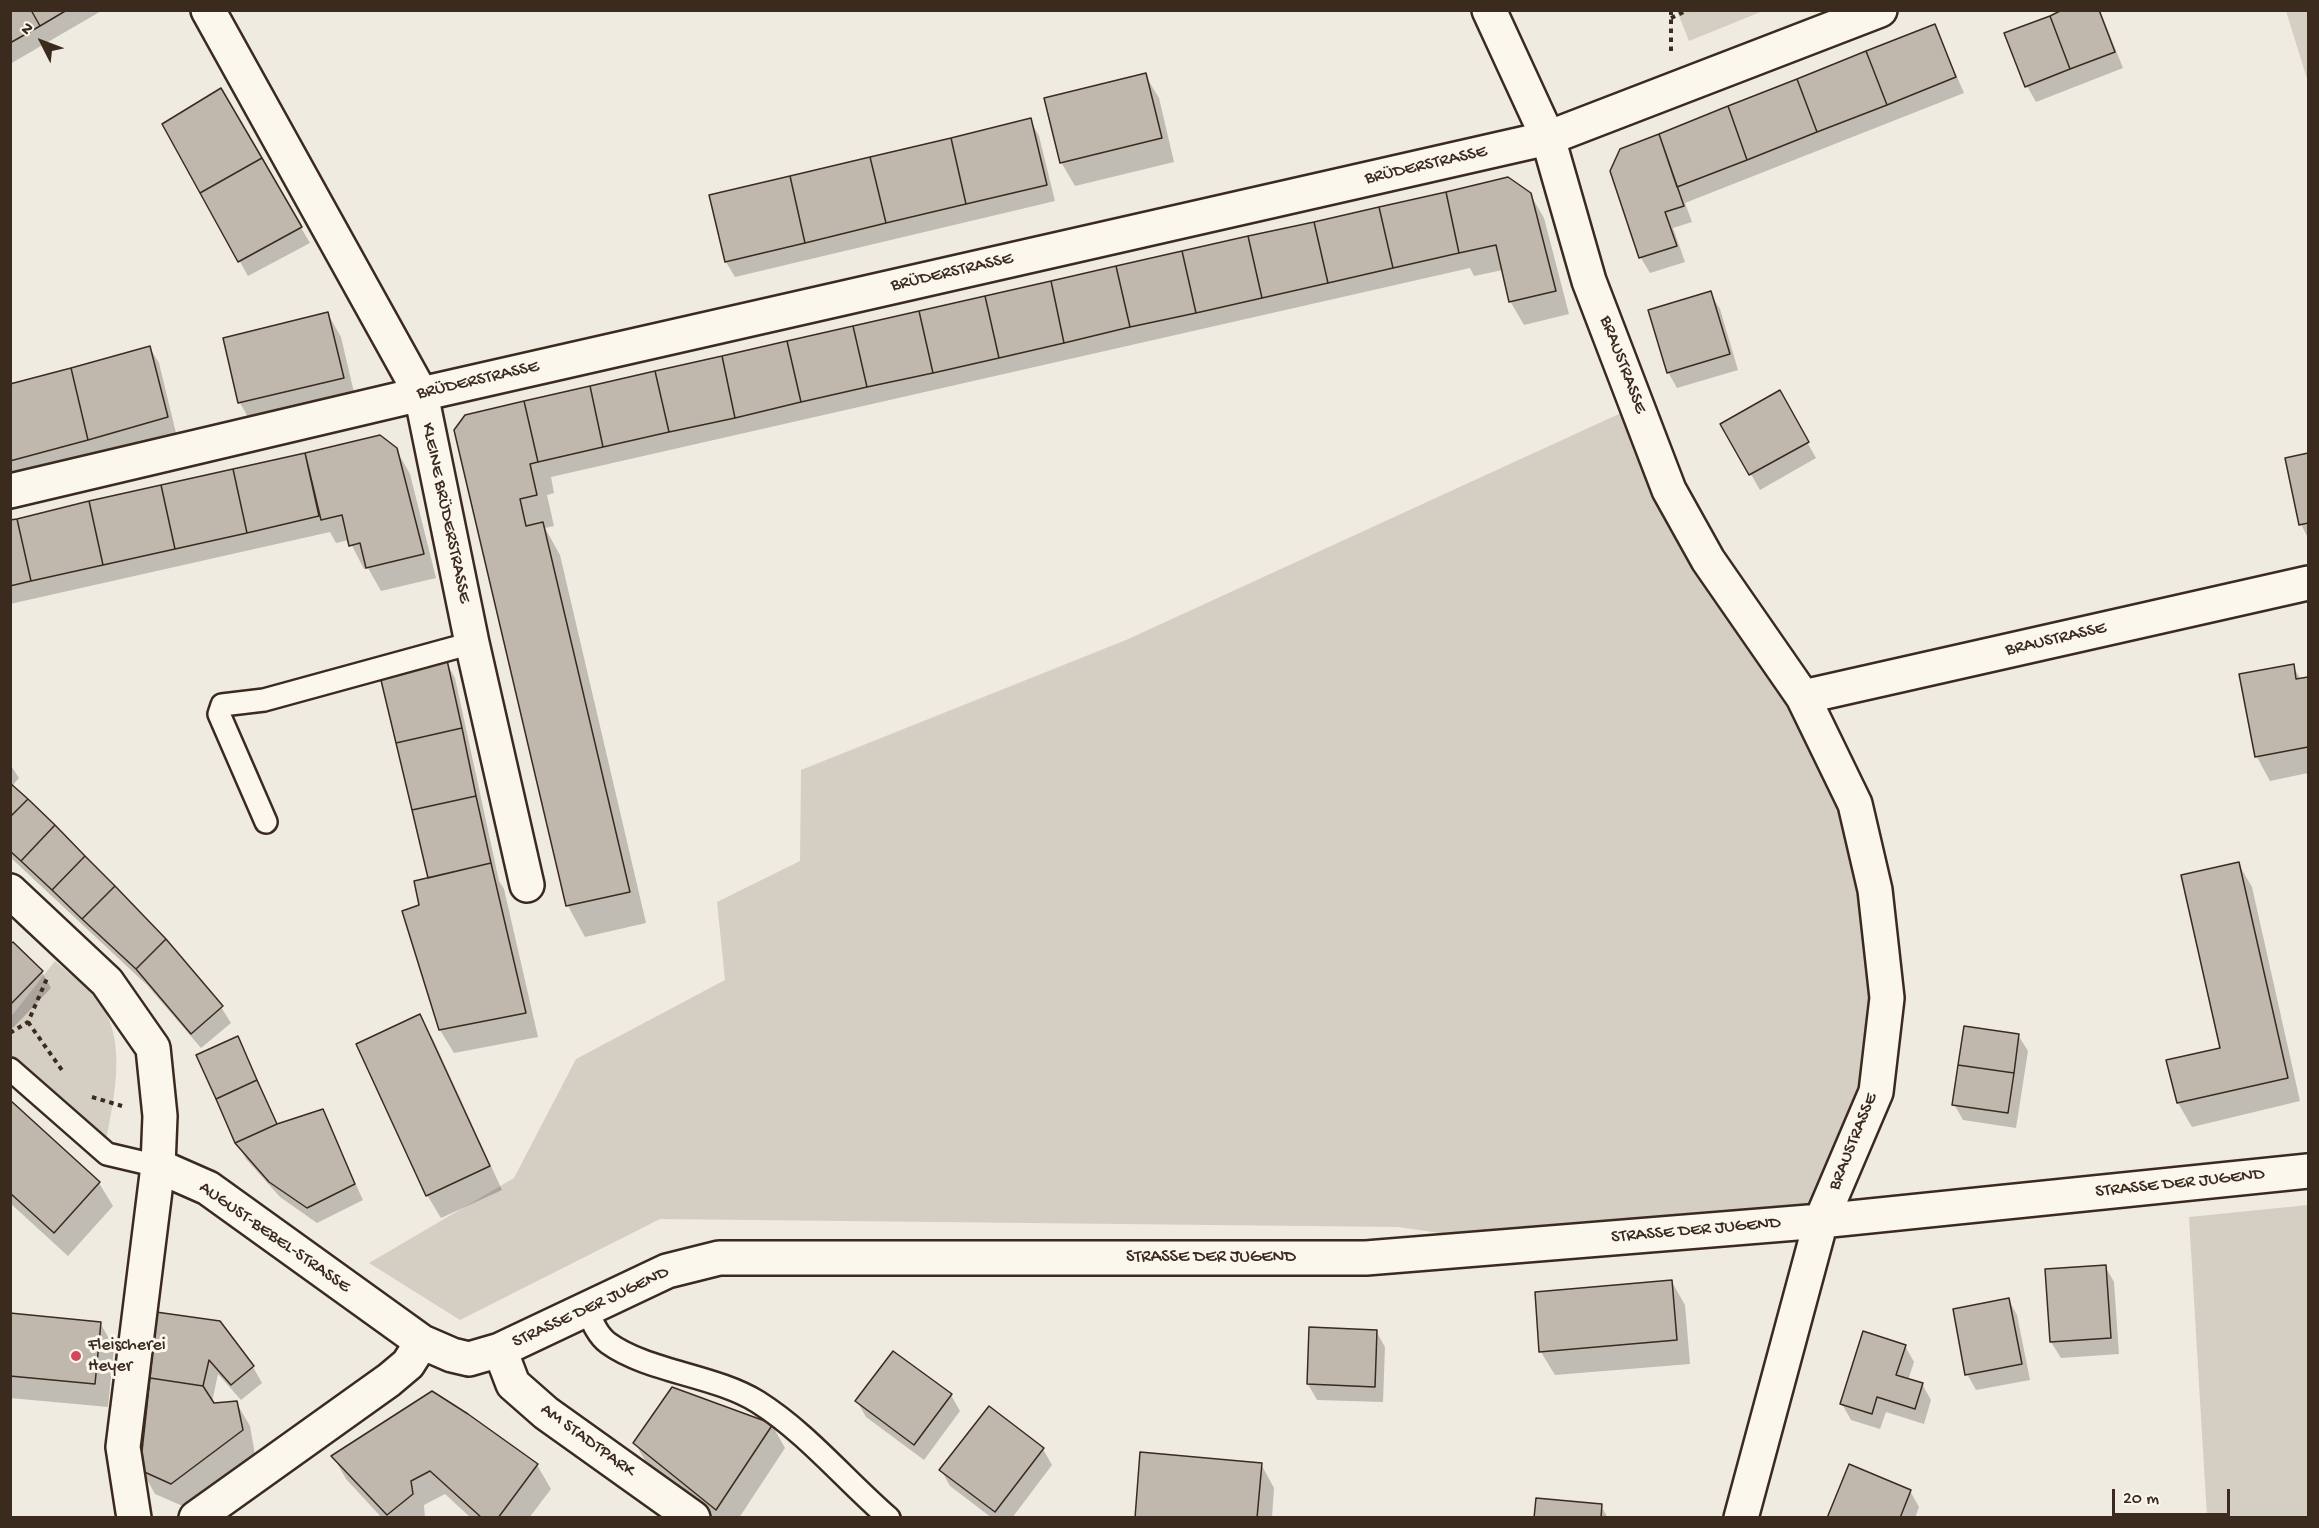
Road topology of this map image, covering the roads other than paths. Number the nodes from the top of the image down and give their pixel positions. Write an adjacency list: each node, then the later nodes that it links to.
1 (208, 10): 5 (street, KLEINE BRÜDERSTRASSE)
2 (1489, 10): 4 (street, BRAUSTRASSE)
3 (1880, 10): 4 (street, BRÜDERSTRASSE)
4 (1548, 138): 5 (street, BRÜDERSTRASSE); 9 (street, BRAUSTRASSE)
5 (421, 394): 6 (street, BRÜDERSTRASSE); 8 (street, KLEINE BRÜDERSTRASSE)
6 (10, 491)
7 (2308, 583): 9 (street, BRAUSTRASSE)
8 (472, 642): 10 (lane); 11 (street, KLEINE BRÜDERSTRASSE)
9 (1803, 697): 16 (street, BRAUSTRASSE)
10 (266, 822)
11 (527, 885)
12 (10, 891): 14 (street)
13 (10, 1069): 14 (lane)
14 (158, 1166): 18 (street, AUGUST-BEBEL-STRASSE); 20 (street)
15 (2308, 1171): 16 (street, STRASSE DER JUGEND)
16 (1821, 1221): 17 (street, STRASSE DER JUGEND); 24 (street, BRAUSTRASSE)
17 (586, 1309): 19 (street, STRASSE DER JUGEND); 23 (lane)
18 (422, 1342): 19 (street, STRASSE DER JUGEND); 21 (street)
19 (500, 1350): 22 (street, AM STADTPARK)
20 (134, 1518)
21 (196, 1518)
22 (693, 1518)
23 (889, 1518)
24 (1741, 1518)

